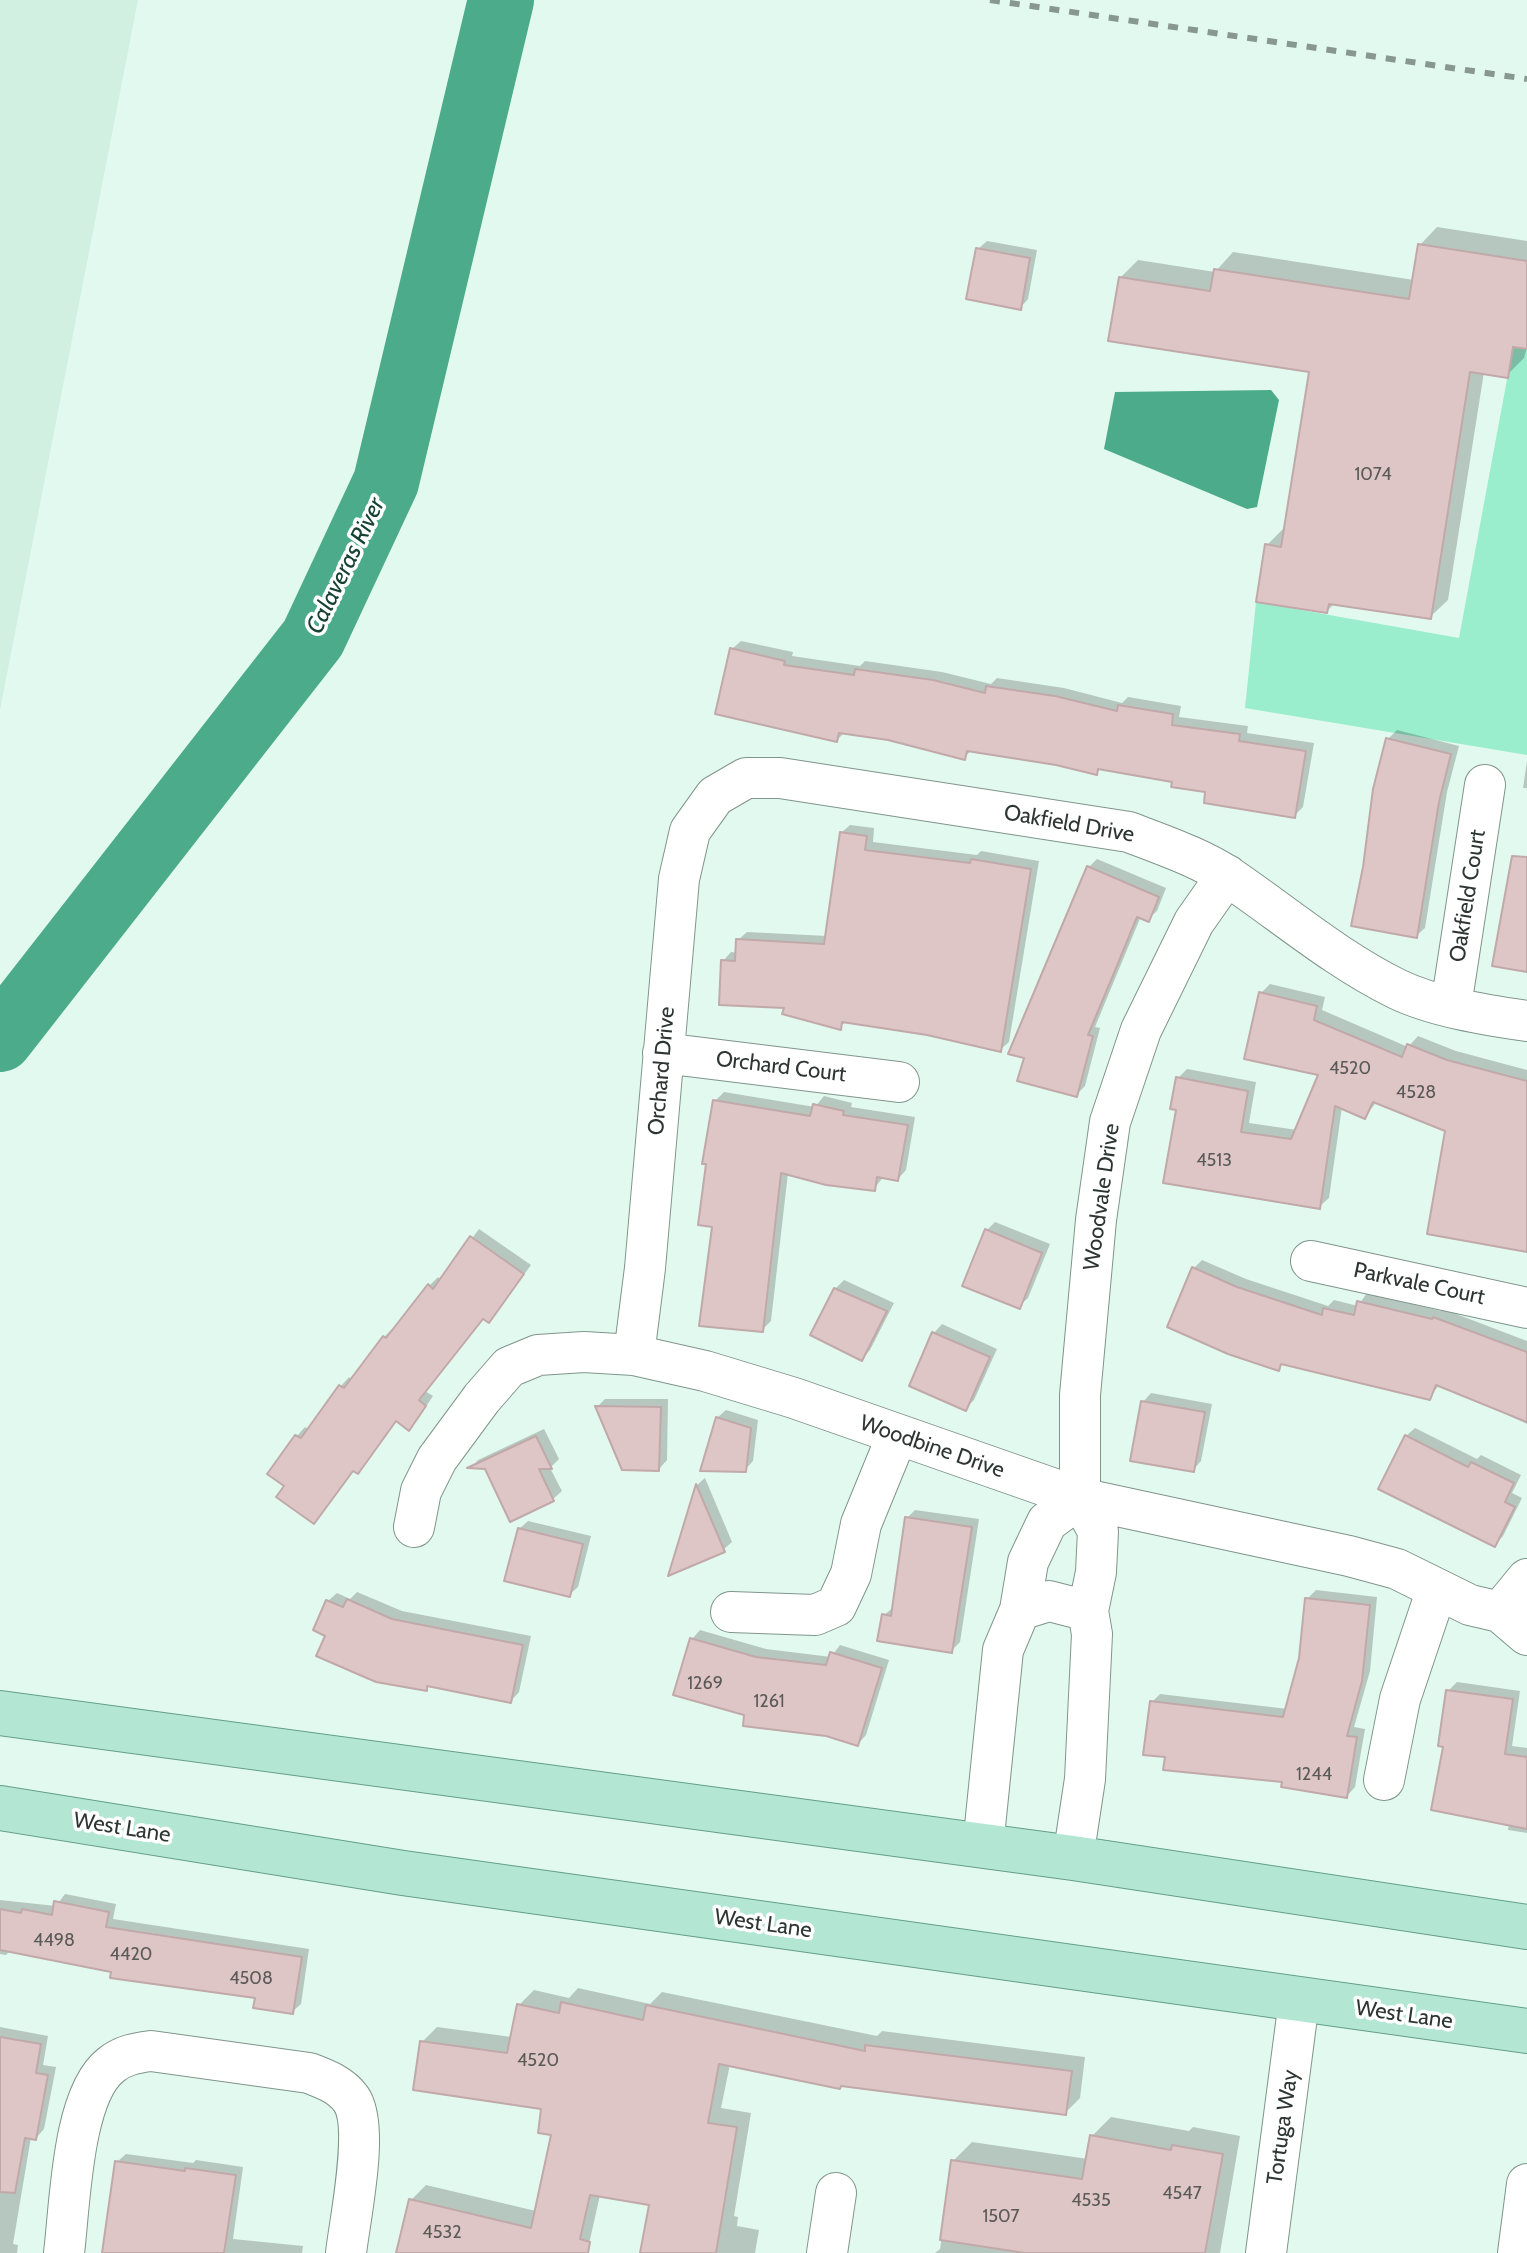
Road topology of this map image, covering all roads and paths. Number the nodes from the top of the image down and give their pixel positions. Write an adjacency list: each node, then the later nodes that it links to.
1 (1485, 785): 4 (street, Oakfield Court)
2 (715, 796): 3 (street, Oakfield Drive); 6 (street, Orchard Drive)
3 (1227, 875): 4 (street, Oakfield Drive); 12 (street, Woodvale Drive)
4 (1451, 1006): 5 (street, Oakfield Drive)
5 (1527, 1021)
6 (663, 1053): 7 (street, Orchard Court); 10 (street, Orchard Drive)
7 (899, 1082)
8 (1311, 1261): 9 (street, Parkvale Court)
9 (1527, 1308)
10 (634, 1355): 11 (street, Woodbine Drive); 13 (street, Woodbine Drive)
11 (897, 1436): 12 (street, Woodbine Drive); 18 (street)
12 (1080, 1498): 15 (street, Woodbine Drive); 16 (street); 17 (street, Woodvale Drive)
13 (414, 1527)
14 (1527, 1579): 19 (street)
15 (1437, 1589): 19 (street, Woodbine Drive); 21 (street)
16 (1020, 1610): 17 (street); 23 (street)
17 (1088, 1611): 24 (street, Woodvale Drive)
18 (731, 1612)
19 (1514, 1624)
20 (0, 1713): 23 (main road)
21 (1384, 1780)
22 (0, 1808): 26 (main road, West Lane)
23 (983, 1846): 24 (main road)
24 (1073, 1858): 25 (main road)
25 (1527, 1927)
26 (1299, 2001): 27 (main road, West Lane); 33 (street, Tortuga Way)
27 (1527, 2031)
28 (1527, 2184): 34 (street)
29 (836, 2193): 32 (street)
30 (64, 2253): 31 (street)
31 (346, 2253)
32 (827, 2253)
33 (1266, 2253)
34 (1518, 2253)

